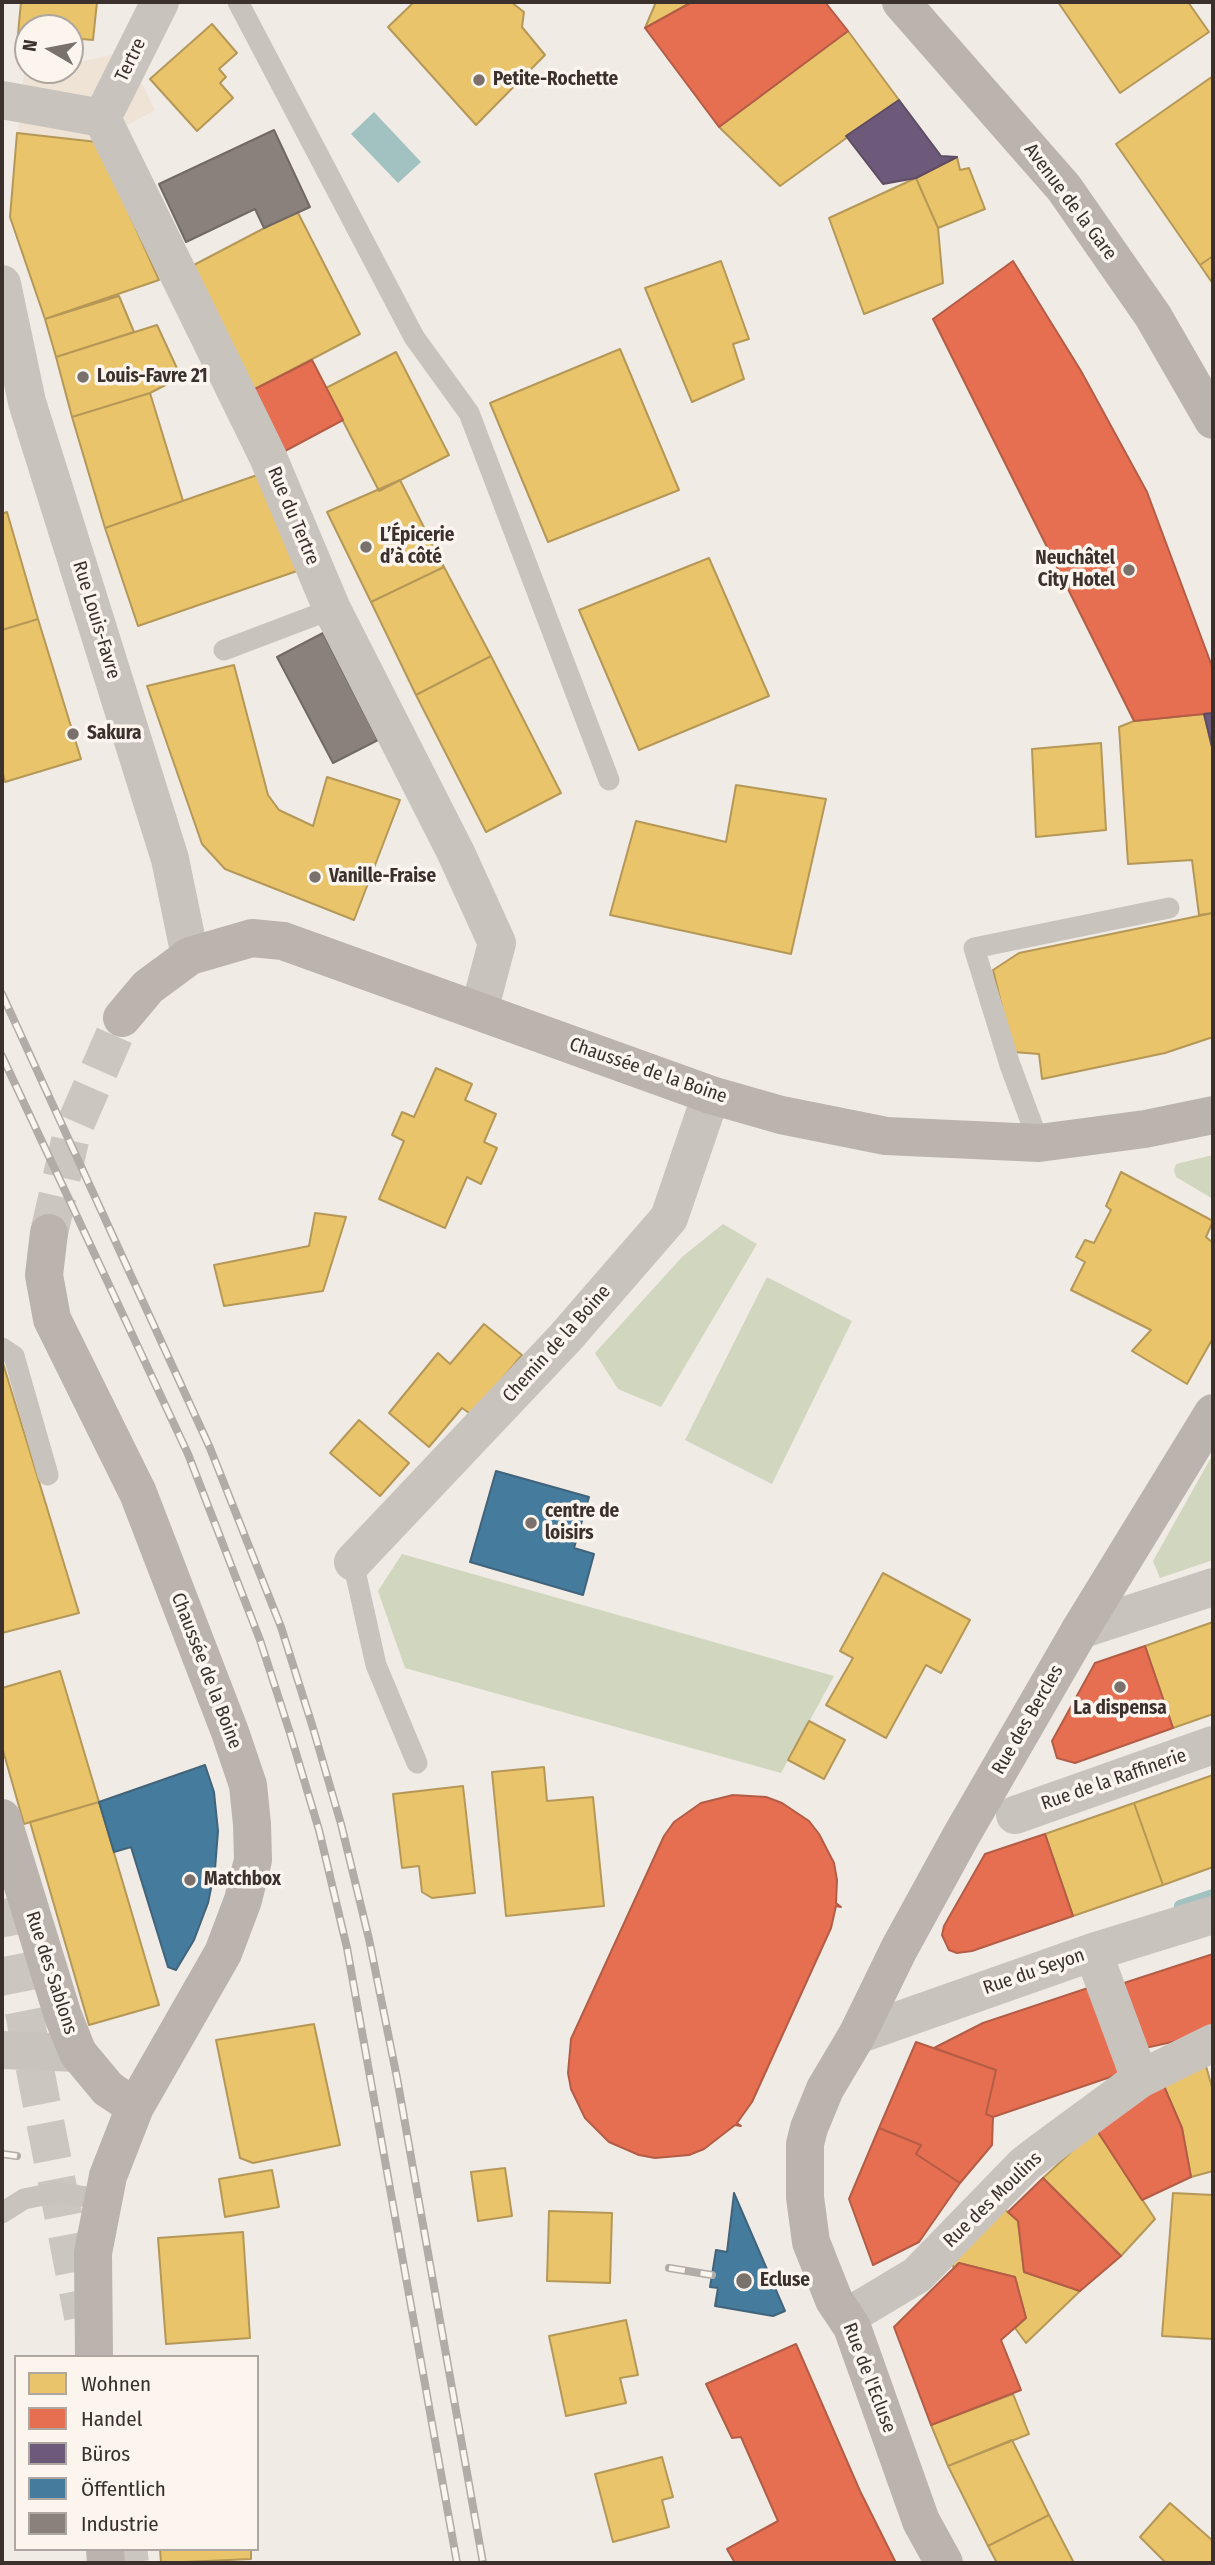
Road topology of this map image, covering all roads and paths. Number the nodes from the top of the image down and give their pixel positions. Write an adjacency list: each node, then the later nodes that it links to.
1 (160, 2): 5 (street, Tertre)
2 (237, 2): 10 (lane)
3 (905, 3): 7 (main road, Avenue de la Gare)
4 (2, 100): 5 (street)
5 (102, 118): 8 (street, Rue du Tertre)
6 (2, 284): 12 (street, Rue Louis-Favre)
7 (1213, 420)
8 (331, 609): 9 (lane); 13 (street, Rue du Tertre)
9 (224, 650)
10 (609, 780)
11 (1169, 908): 17 (lane)
12 (190, 956): 13 (main road, Chaussée de la Boine); 14 (main road, Chaussée de la Boine)
13 (479, 1011): 15 (main road, Chaussée de la Boine)
14 (122, 1018)
15 (711, 1095): 17 (main road, Chaussée de la Boine); 22 (street, Chemin de la Boine)
16 (1213, 1115): 17 (main road, Chaussée de la Boine)
17 (1039, 1143)
18 (49, 1233): 36 (main road, Chaussée de la Boine)
19 (2, 1348): 21 (lane)
20 (1213, 1413): 24 (main road, Rue des Bercles)
21 (48, 1475)
22 (353, 1562): 26 (lane)
23 (1213, 1587): 24 (street)
24 (1080, 1630): 31 (main road, Rue des Bercles)
25 (1213, 1745): 27 (street, Rue de la Raffinerie)
26 (417, 1763)
27 (1015, 1815)
28 (2, 1818): 34 (main road, Rue des Sablons)
29 (1213, 1915): 30 (street, Rue du Seyon)
30 (1093, 1952): 31 (street, Rue du Seyon); 35 (street)
31 (857, 2035): 39 (main road, Rue de l'Ecluse)
32 (1213, 2043): 35 (street, Rue des Moulins)
33 (2, 2050): 34 (street)
34 (78, 2053): 36 (main road, Rue des Sablons)
35 (1140, 2079): 39 (street, Rue des Moulins)
36 (135, 2107): 37 (main road, Chaussée de la Boine)
37 (103, 2200): 38 (lane); 40 (main road, Chaussée de la Boine)
38 (2, 2213)
39 (848, 2317): 41 (main road, Rue de l'Ecluse)
40 (94, 2355)
41 (944, 2563)

